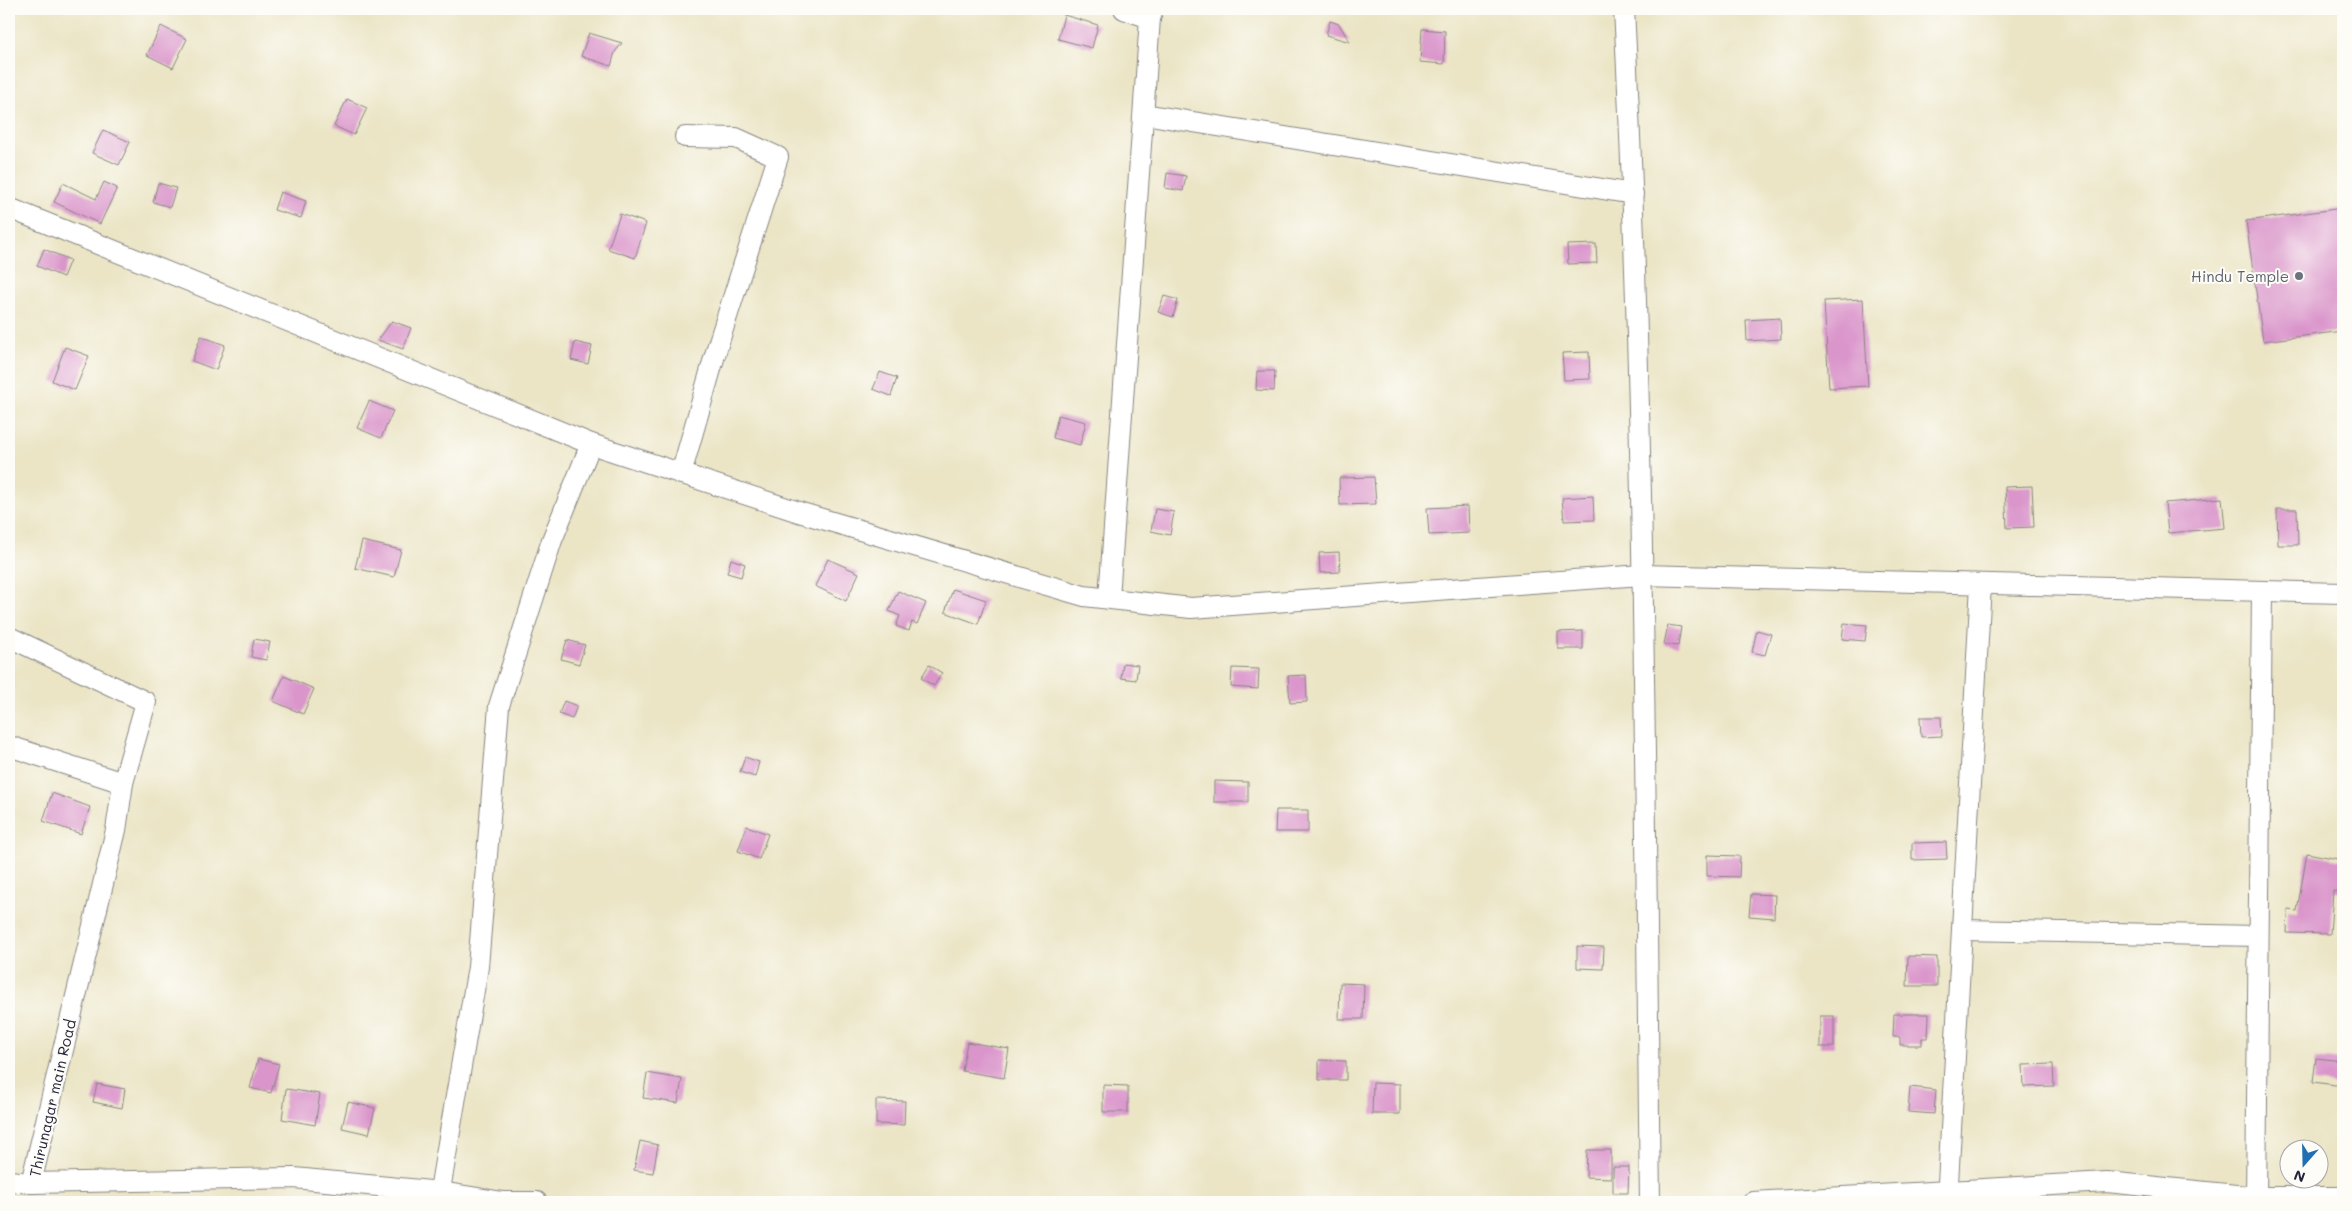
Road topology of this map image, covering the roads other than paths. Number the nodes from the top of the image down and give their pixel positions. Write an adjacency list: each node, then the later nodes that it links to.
1 (1124, 9): 3 (street)
2 (1624, 9): 6 (street)
3 (1152, 13): 4 (street)
4 (1144, 114): 6 (street); 14 (street)
5 (686, 137): 9 (street)
6 (1633, 194): 10 (street)
7 (9, 208): 8 (street)
8 (591, 444): 9 (street); 23 (street)
9 (681, 474): 14 (street)
10 (1642, 575): 11 (street); 14 (street); 27 (street)
11 (1981, 584): 12 (street); 18 (street)
12 (2262, 591): 13 (street); 19 (street)
13 (2343, 593)
14 (1109, 598)
15 (9, 637): 17 (street, Thirunagar main Road)
16 (9, 746): 17 (street)
17 (123, 783): 21 (street, Thirunagar main Road)
18 (1962, 930): 19 (street); 22 (street)
19 (2258, 936): 25 (street)
20 (9, 1181): 21 (street)
21 (31, 1183): 23 (street, Thirunagar main Road)
22 (1947, 1196): 25 (street); 28 (street)
23 (440, 1197): 26 (street, Thirunagar main Road)
24 (2343, 1197): 25 (street)
25 (2256, 1200)
26 (537, 1202)
27 (1650, 1202)
28 (1753, 1202)

